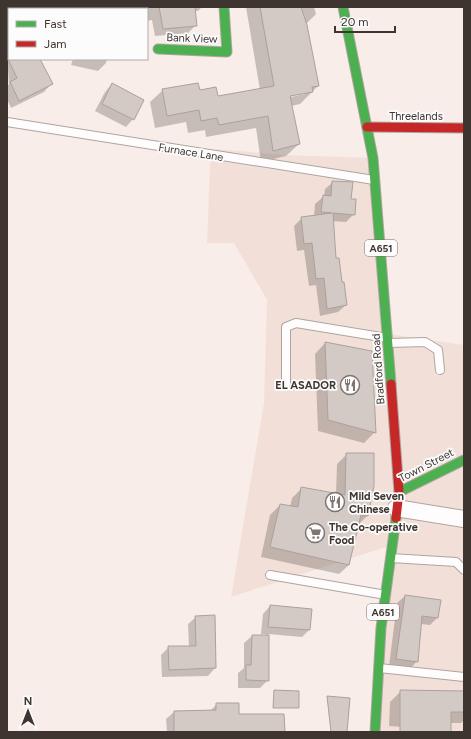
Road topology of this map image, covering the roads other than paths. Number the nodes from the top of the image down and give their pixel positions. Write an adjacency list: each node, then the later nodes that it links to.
1 (224, 7): 3 (main road, Bank View)
2 (342, 7): 5 (main road, Bradford Road / A651)
3 (158, 49)
4 (7, 122): 7 (lane, Furnace Lane)
5 (367, 127): 6 (main road, Threelands); 7 (main road, Bradford Road / A651)
6 (464, 128)
7 (375, 180): 8 (main road, Bradford Road / A651)
8 (388, 340): 9 (lane); 10 (lane); 12 (main road, Bradford Road / A651)
9 (440, 370)
10 (286, 384)
11 (464, 460): 12 (main road, Town Street)
12 (399, 492): 13 (main road, Bradford Road / A651)
13 (396, 508): 14 (street); 15 (main road, Bradford Road / A651)
14 (464, 519)
15 (390, 558): 16 (lane); 18 (main road, Bradford Road / A651)
16 (464, 570)
17 (270, 575): 18 (lane)
18 (386, 595): 19 (main road, Bradford Road / A651)
19 (379, 668): 20 (lane); 21 (main road, Bradford Road / A651)
20 (464, 677)
21 (375, 732)

